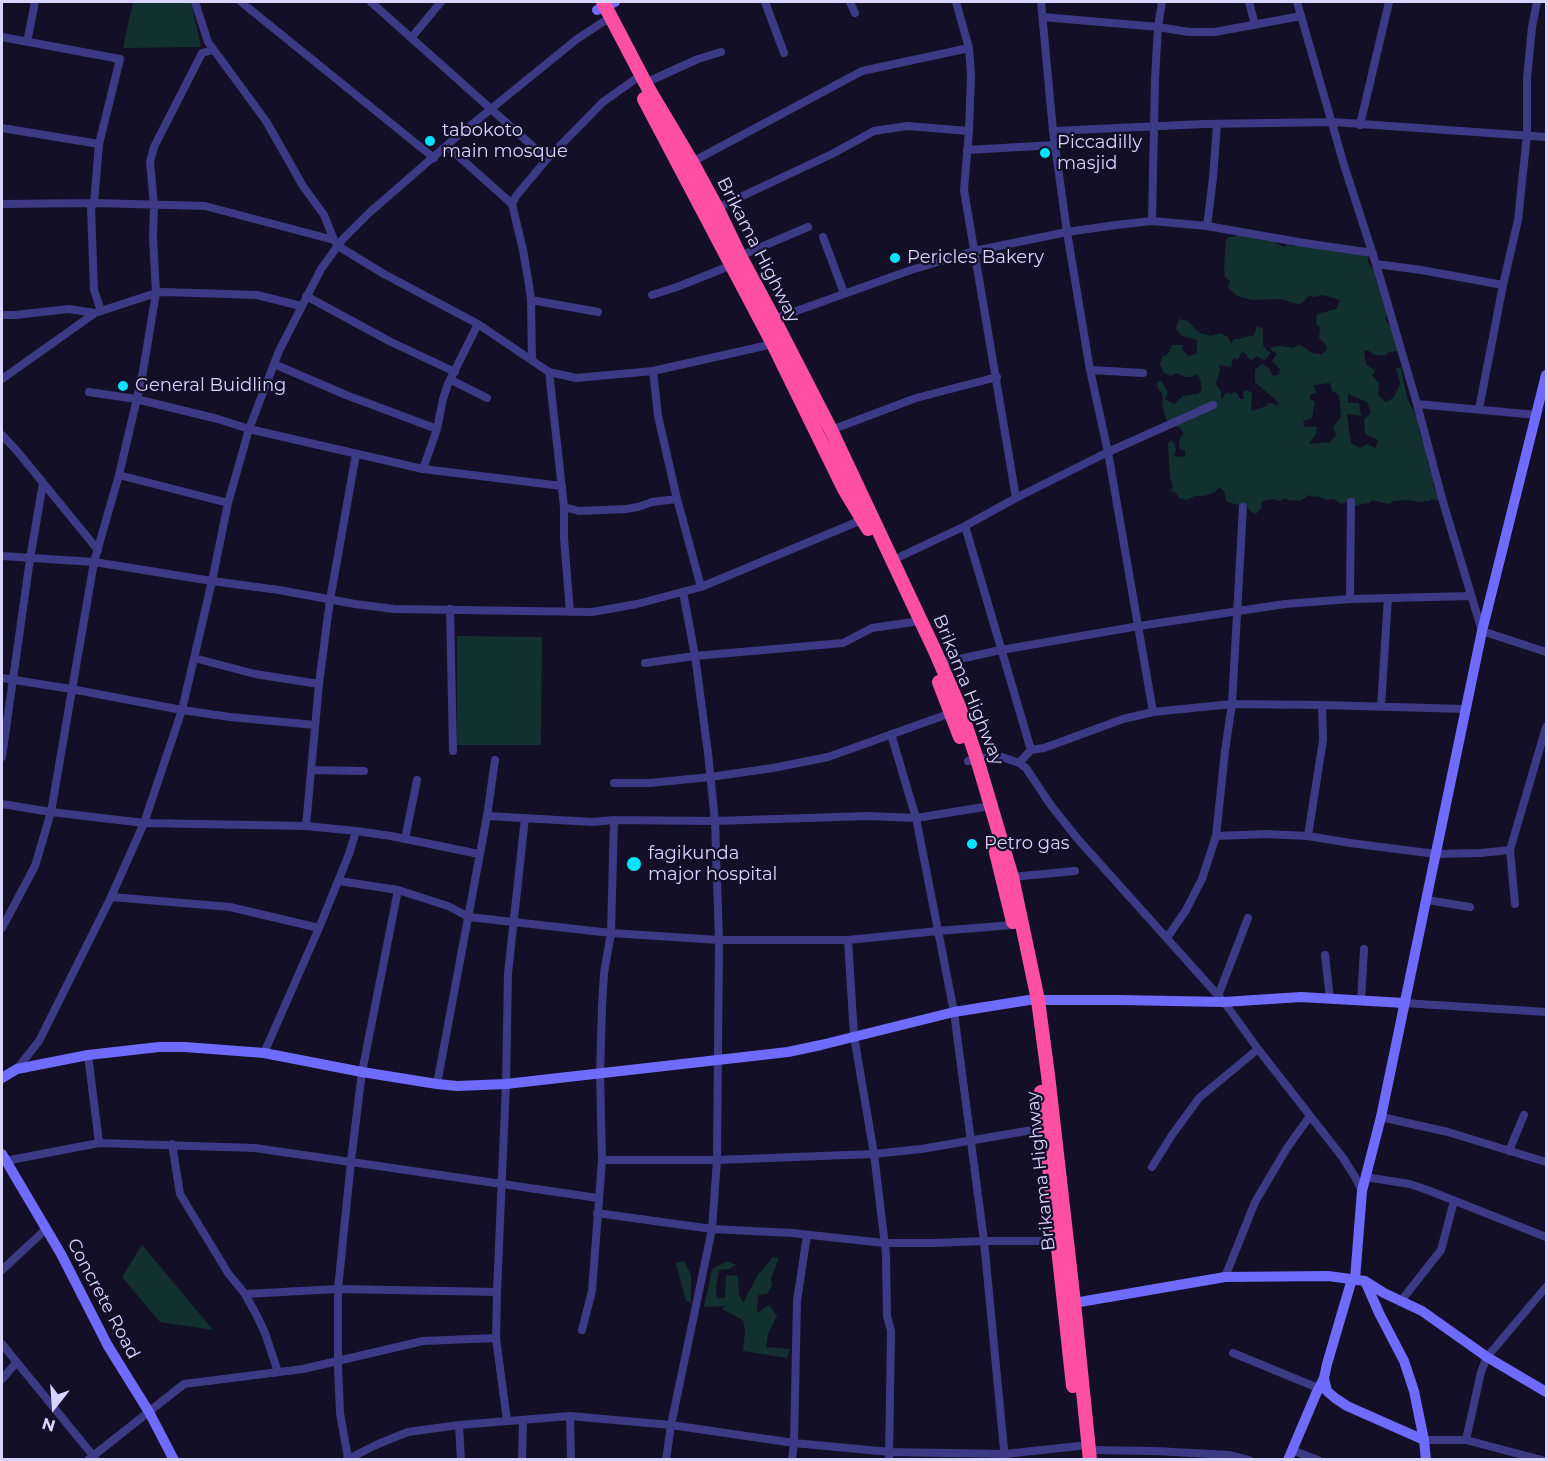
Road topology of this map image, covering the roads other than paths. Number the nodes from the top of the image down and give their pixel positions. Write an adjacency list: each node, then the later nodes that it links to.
1 (35, 2): 24 (street)
2 (195, 2): 22 (street)
3 (241, 2): 45 (street)
4 (371, 2): 23 (street)
5 (441, 2): 23 (street)
6 (765, 2): 29 (street)
7 (850, 2): 16 (street)
8 (956, 2): 25 (street)
9 (1041, 2): 18 (street)
10 (1162, 2): 20 (street)
11 (1249, 2): 19 (street)
12 (1297, 2): 17 (street)
13 (1389, 2): 34 (street)
14 (1537, 2): 39 (street)
15 (604, 9): 30 (highway, Brikama Highway); 31 (street)
16 (855, 13)
17 (1301, 16): 19 (street); 32 (street)
18 (1043, 17): 20 (street); 38 (street)
19 (1255, 25): 20 (street)
20 (1158, 27): 35 (street)
21 (2, 37): 24 (street)
22 (206, 38): 26 (street); 28 (street)
23 (411, 38): 31 (street)
24 (27, 42): 41 (street)
25 (969, 48): 37 (street); 47 (street)
26 (213, 50): 28 (street); 58 (street)
27 (721, 52): 30 (street)
28 (202, 53): 51 (street)
29 (784, 53)
30 (639, 81): 46 (street); 47 (highway, Brikama Highway); 61 (highway, Brikama Highway)
31 (491, 109): 43 (street); 46 (street)
32 (1333, 122): 33 (street); 34 (street); 60 (street)
33 (1217, 124): 35 (street); 54 (street)
34 (1360, 125): 39 (street)
35 (1155, 126): 38 (street); 53 (street)
36 (2, 128): 41 (street)
37 (969, 131): 44 (street); 52 (street)
38 (1053, 131): 42 (street)
39 (1527, 135): 40 (street); 63 (street)
40 (1546, 137)
41 (99, 144): 48 (street)
42 (1055, 145): 44 (street); 56 (street)
43 (447, 146): 45 (street); 50 (street)
44 (967, 150): 59 (street)
45 (434, 158): 58 (street)
46 (547, 159): 50 (street)
47 (692, 162): 52 (highway, Brikama Highway)
48 (94, 203): 49 (street); 51 (street); 70 (street)
49 (2, 204)
50 (512, 204): 68 (street)
51 (154, 205): 58 (street); 64 (street)
52 (717, 208): 61 (highway, Brikama Highway)
53 (1152, 221): 54 (street); 56 (street)
54 (1207, 225): 60 (street)
55 (808, 227): 61 (street)
56 (1067, 232): 59 (street); 78 (street)
57 (823, 237): 65 (street)
58 (336, 243): 66 (street); 74 (street)
59 (974, 251): 65 (street); 84 (street)
60 (1372, 253): 62 (street)
61 (736, 260): 67 (street); 73 (highway, Brikama Highway); 75 (highway, Brikama Highway)
62 (1376, 264): 63 (street); 89 (street)
63 (1503, 285): 91 (street)
64 (156, 293): 69 (street); 70 (street); 88 (street)
65 (844, 293): 73 (street)
66 (306, 296): 69 (street); 83 (street)
67 (652, 296)
68 (531, 300): 71 (street); 76 (street)
69 (301, 306): 77 (street)
70 (98, 312): 72 (street); 85 (street)
71 (598, 312)
72 (2, 315)
73 (774, 319): 95 (highway, Brikama Highway)
74 (478, 324): 76 (street); 83 (street)
75 (773, 344): 79 (street); 103 (highway, Brikama Highway)
76 (532, 360): 80 (street)
77 (274, 364): 93 (street); 94 (street)
78 (1090, 370): 81 (street); 97 (street)
79 (653, 371): 80 (street); 105 (street)
80 (549, 372): 102 (street)
81 (1143, 373)
82 (1546, 375): 92 (street)
83 (453, 376): 87 (street); 94 (street)
84 (996, 377): 95 (street); 104 (street)
85 (2, 379)
86 (89, 392): 88 (street)
87 (487, 398)
88 (136, 399): 93 (street); 100 (street)
89 (1417, 404): 91 (street); 120 (street)
90 (1213, 405): 97 (street)
91 (1479, 409): 92 (street)
92 (1541, 410): 129 (street)
93 (249, 429): 98 (street); 106 (street)
94 (437, 429): 99 (street)
95 (831, 430): 103 (highway, Brikama Highway)
96 (2, 435): 101 (street)
97 (1108, 452): 104 (street); 128 (street)
98 (356, 454): 99 (street); 123 (street)
99 (423, 469): 102 (street)
100 (119, 475): 106 (street); 112 (street)
101 (43, 483): 112 (street); 114 (street)
102 (562, 486): 108 (street)
103 (850, 487): 110 (highway, Brikama Highway); 115 (highway, Brikama Highway)
104 (1016, 498): 111 (street)
105 (677, 499): 108 (street); 118 (street)
106 (228, 502): 117 (street)
107 (1351, 502): 122 (street)
108 (564, 507): 125 (street)
109 (1243, 507): 126 (street)
110 (864, 519): 118 (street); 127 (highway, Brikama Highway)
111 (965, 526): 115 (street); 130 (street)
112 (98, 550): 116 (street)
113 (2, 556): 114 (street)
114 (30, 559): 116 (street); 137 (street)
115 (893, 560): 135 (highway, Brikama Highway)
116 (94, 562): 117 (street); 139 (street)
117 (212, 582): 123 (street); 133 (street)
118 (701, 587): 119 (street)
119 (683, 591): 125 (street); 132 (street)
120 (1471, 596): 121 (street); 129 (street)
121 (1388, 598): 122 (street); 142 (street)
122 (1350, 599): 126 (street)
123 (330, 600): 124 (street); 138 (street)
124 (450, 609): 125 (street); 151 (street)
125 (570, 612)
126 (1237, 612): 128 (street); 140 (street)
127 (913, 622): 132 (street); 146 (highway, Brikama Highway)
128 (1139, 626): 130 (street); 145 (street)
129 (1482, 631): 131 (street); 143 (street)
130 (1001, 650): 135 (street); 150 (street)
131 (1546, 652)
132 (695, 657): 134 (street); 158 (street)
133 (194, 658): 138 (street); 144 (street)
134 (645, 663)
135 (941, 663): 154 (highway, Brikama Highway)
136 (2, 678): 137 (street)
137 (14, 678): 139 (street); 152 (street)
138 (319, 684): 147 (street)
139 (71, 689): 144 (street); 163 (street)
140 (1232, 704): 141 (street); 145 (street); 172 (street)
141 (1322, 705): 142 (street); 173 (street)
142 (1382, 706): 143 (street)
143 (1465, 709): 176 (street)
144 (182, 710): 147 (street); 169 (street)
145 (1153, 712): 150 (street)
146 (951, 713): 149 (street); 154 (highway, Brikama Highway)
147 (315, 725): 156 (street)
148 (1546, 727): 175 (street)
149 (891, 734): 158 (street); 166 (street)
150 (1031, 750): 155 (street)
151 (453, 751)
152 (2, 757)
153 (495, 760): 164 (street)
154 (973, 760): 155 (street); 162 (highway, Brikama Highway); 179 (highway, Brikama Highway)
155 (1019, 763): 194 (street)
156 (311, 770): 157 (street); 170 (street)
157 (364, 771)
158 (710, 777): 160 (street); 168 (street)
159 (417, 780): 174 (street)
160 (614, 783)
161 (2, 804): 163 (street)
162 (984, 807): 166 (street); 189 (highway, Brikama Highway)
163 (51, 812): 169 (street); 190 (street)
164 (487, 816): 165 (street); 177 (street)
165 (525, 818): 167 (street); 188 (street)
166 (915, 818): 168 (street); 192 (street)
167 (614, 820): 168 (street); 193 (street)
168 (715, 821): 195 (street)
169 (144, 823): 170 (street); 182 (street)
170 (306, 826): 171 (street)
171 (356, 831): 174 (street); 180 (street)
172 (1216, 836): 173 (street); 194 (street)
173 (1308, 836): 176 (street)
174 (405, 839): 177 (street)
175 (1510, 850): 176 (street); 184 (street)
176 (1437, 854): 183 (street)
177 (479, 855): 186 (street)
178 (1076, 871): 179 (street)
179 (1012, 878): 201 (highway, Brikama Highway)
180 (339, 881): 181 (street); 191 (street)
181 (398, 890): 186 (street); 212 (street)
182 (111, 897): 191 (street); 211 (street)
183 (1426, 900): 185 (street); 203 (street)
184 (1515, 904)
185 (1470, 907)
186 (469, 917): 188 (street); 215 (street)
187 (1248, 918): 199 (street)
188 (514, 921): 193 (street); 216 (street)
189 (1013, 925): 192 (street); 201 (highway, Brikama Highway)
190 (2, 928)
191 (319, 928): 208 (street)
192 (938, 931): 196 (street); 205 (street)
193 (611, 933): 195 (street); 213 (street)
194 (1167, 938): 199 (street)
195 (719, 940): 196 (street); 210 (street)
196 (848, 940): 206 (street)
197 (1364, 949): 202 (street)
198 (1325, 955): 200 (street)
199 (1221, 999): 200 (street); 201 (street); 207 (street)
200 (1330, 999): 202 (street)
201 (1033, 1000): 205 (street); 220 (highway, Brikama Highway); 253 (highway, Brikama Highway)
202 (1361, 1001): 203 (street)
203 (1404, 1003): 204 (street); 219 (street)
204 (1546, 1011)
205 (954, 1012): 206 (street); 221 (street)
206 (854, 1036): 210 (street); 225 (street)
207 (1258, 1049): 218 (street); 231 (street)
208 (264, 1053): 209 (street); 212 (street)
209 (88, 1055): 211 (street); 222 (street)
210 (718, 1060): 213 (street); 228 (street)
211 (17, 1068): 214 (street)
212 (362, 1072): 215 (street); 229 (street)
213 (600, 1073): 216 (street); 227 (street)
214 (2, 1078)
215 (437, 1084): 216 (street)
216 (506, 1084): 233 (street)
217 (1524, 1115): 224 (street)
218 (1310, 1116): 234 (street); 246 (street)
219 (1381, 1117): 224 (street); 232 (street)
220 (1044, 1128): 221 (street); 243 (highway, Brikama Highway)
221 (971, 1139): 225 (street); 242 (street)
222 (99, 1143): 223 (street); 226 (street)
223 (172, 1144): 229 (street); 251 (street)
224 (1509, 1151): 230 (street)
225 (874, 1154): 228 (street); 244 (street)
226 (3, 1157): 239 (street, Concrete Road)
227 (602, 1160): 228 (street); 235 (street)
228 (717, 1160): 238 (street)
229 (351, 1161): 233 (street); 249 (street)
230 (1546, 1162)
231 (1152, 1167)
232 (1365, 1177): 234 (street); 236 (street)
233 (502, 1185): 235 (street); 250 (street)
234 (1362, 1191): 247 (street)
235 (598, 1198): 237 (street)
236 (1454, 1201): 241 (street); 252 (street)
237 (597, 1213): 238 (street); 254 (street)
238 (712, 1228): 240 (street); 271 (street)
239 (46, 1229): 245 (street); 266 (street, Concrete Road)
240 (807, 1235): 244 (street); 274 (street)
241 (1546, 1237)
242 (984, 1241): 243 (street); 244 (street); 278 (street)
243 (1057, 1241): 275 (highway, Brikama Highway)
244 (884, 1243): 277 (street)
245 (2, 1270)
246 (1225, 1277): 247 (street); 253 (street)
247 (1357, 1280): 252 (street); 262 (street); 272 (street)
248 (1546, 1287): 258 (street)
249 (338, 1289): 250 (street); 251 (street); 259 (street)
250 (497, 1292): 255 (street)
251 (245, 1294): 261 (street)
252 (1401, 1301): 258 (street)
253 (1074, 1303): 275 (highway, Brikama Highway)
254 (582, 1330)
255 (496, 1338): 259 (street); 269 (street)
256 (2, 1344): 260 (street)
257 (1233, 1353): 264 (street)
258 (1487, 1357): 265 (street); 273 (street)
259 (338, 1361): 261 (street); 280 (street)
260 (16, 1363): 263 (street); 279 (street)
261 (278, 1372): 266 (street)
262 (1324, 1378): 264 (street); 272 (street)
263 (2, 1379)
264 (1318, 1388): 276 (street)
265 (1546, 1392)
266 (148, 1412): 279 (street); 281 (street, Concrete Road)
267 (570, 1416): 268 (street); 271 (street); 284 (street)
268 (523, 1420): 269 (street); 283 (street)
269 (507, 1421): 270 (street)
270 (459, 1425): 280 (street); 282 (street)
271 (671, 1425): 274 (street); 285 (street)
272 (1424, 1440): 273 (street); 289 (street)
273 (1466, 1440): 290 (street)
274 (794, 1443): 277 (street); 286 (street)
275 (1085, 1454): 278 (street); 287 (street)
276 (1290, 1455): 288 (street)
277 (890, 1456): 278 (street)
278 (1005, 1457)
279 (92, 1458)
280 (347, 1459)
281 (174, 1460)
282 (460, 1460)
283 (522, 1460)
284 (571, 1460)
285 (666, 1460)
286 (792, 1460)
287 (1249, 1460)
288 (1318, 1460)
289 (1426, 1460)
290 (1542, 1460)

